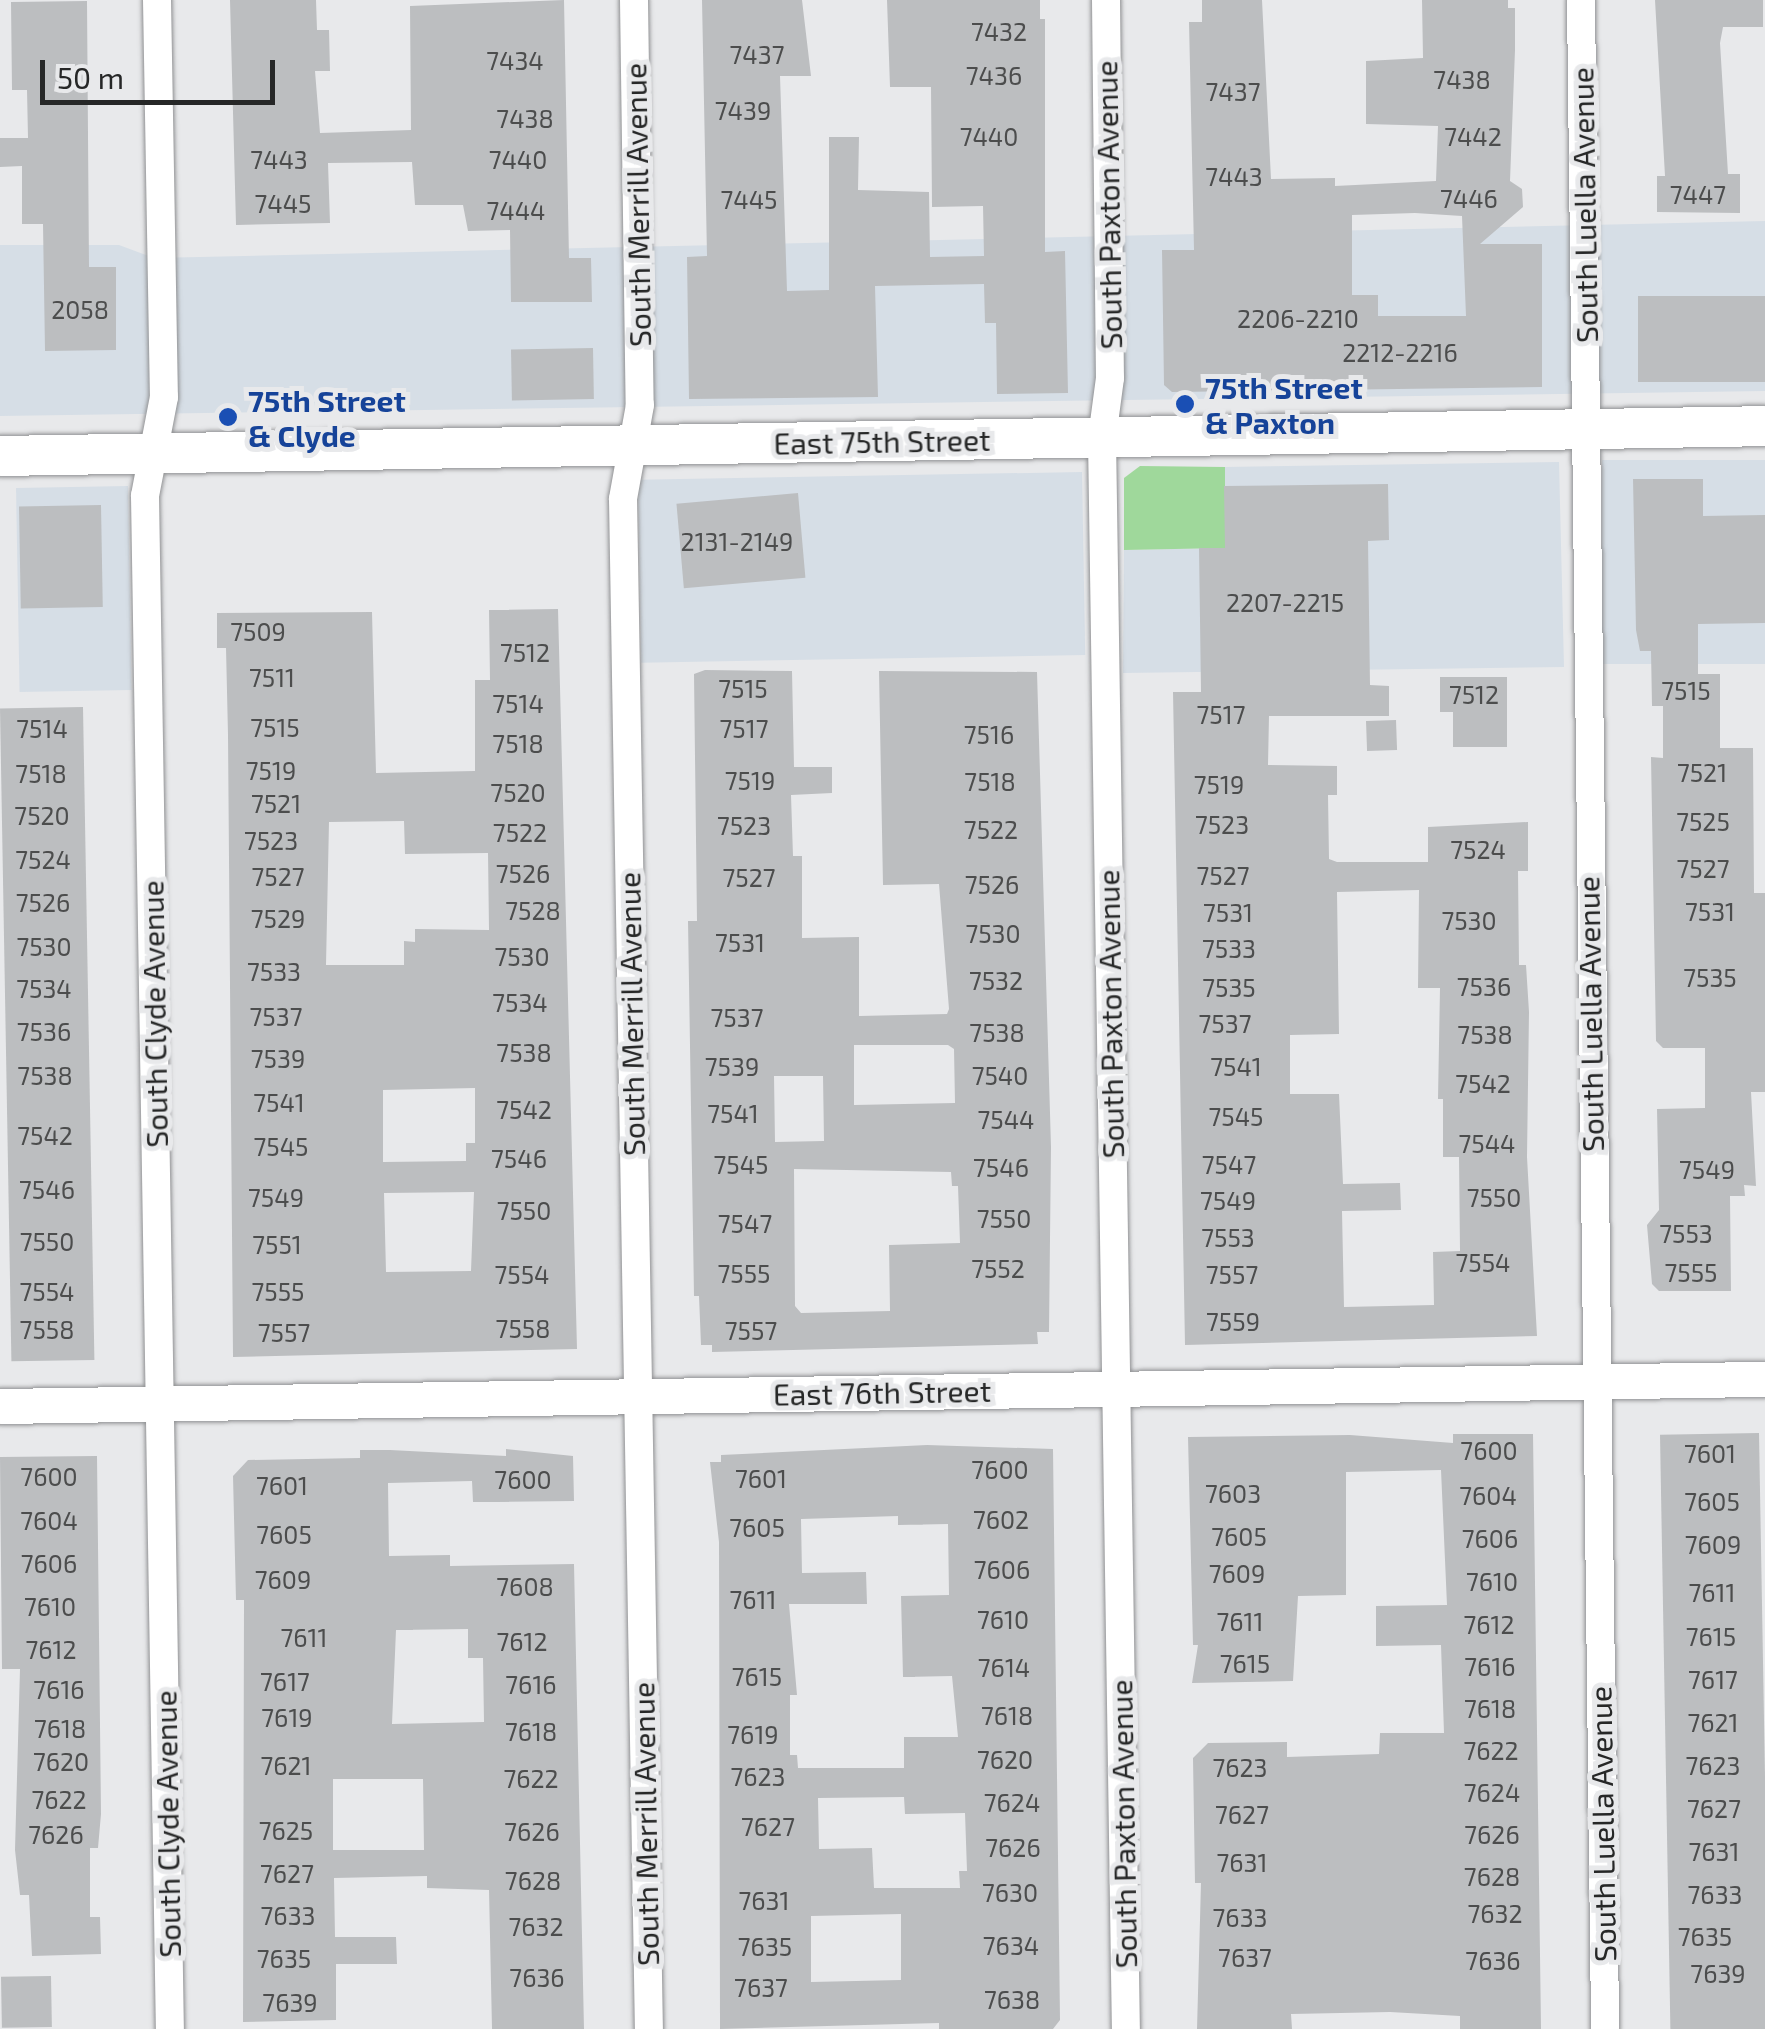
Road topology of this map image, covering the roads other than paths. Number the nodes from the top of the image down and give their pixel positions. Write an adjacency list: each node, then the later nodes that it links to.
1 (157, 0): 9 (street, South Clyde Avenue)
2 (634, 0): 8 (street, South Merrill Avenue)
3 (1106, 0): 7 (street, South Paxton Avenue)
4 (1581, 0): 6 (street, South Luella Avenue)
5 (1765, 426): 6 (main road, East 75th Street)
6 (1582, 430): 7 (main road, East 75th Street); 12 (street, South Luella Avenue)
7 (1102, 438): 8 (main road, East 75th Street); 13 (street, South Paxton Avenue)
8 (632, 445): 9 (main road, East 75th Street); 14 (street, South Merrill Avenue)
9 (154, 453): 10 (main road, East 75th Street); 15 (street, South Clyde Avenue)
10 (0, 456)
11 (1765, 1378): 12 (street, East 76th Street)
12 (1596, 1381): 13 (street, East 76th Street); 20 (street, South Luella Avenue)
13 (1116, 1388): 14 (street, East 76th Street); 19 (street, South Paxton Avenue)
14 (638, 1396): 15 (street, East 76th Street); 18 (street, South Merrill Avenue)
15 (160, 1404): 16 (street, East 76th Street); 17 (street, South Clyde Avenue)
16 (0, 1406)
17 (170, 2029)
18 (648, 2029)
19 (1126, 2029)
20 (1604, 2029)

